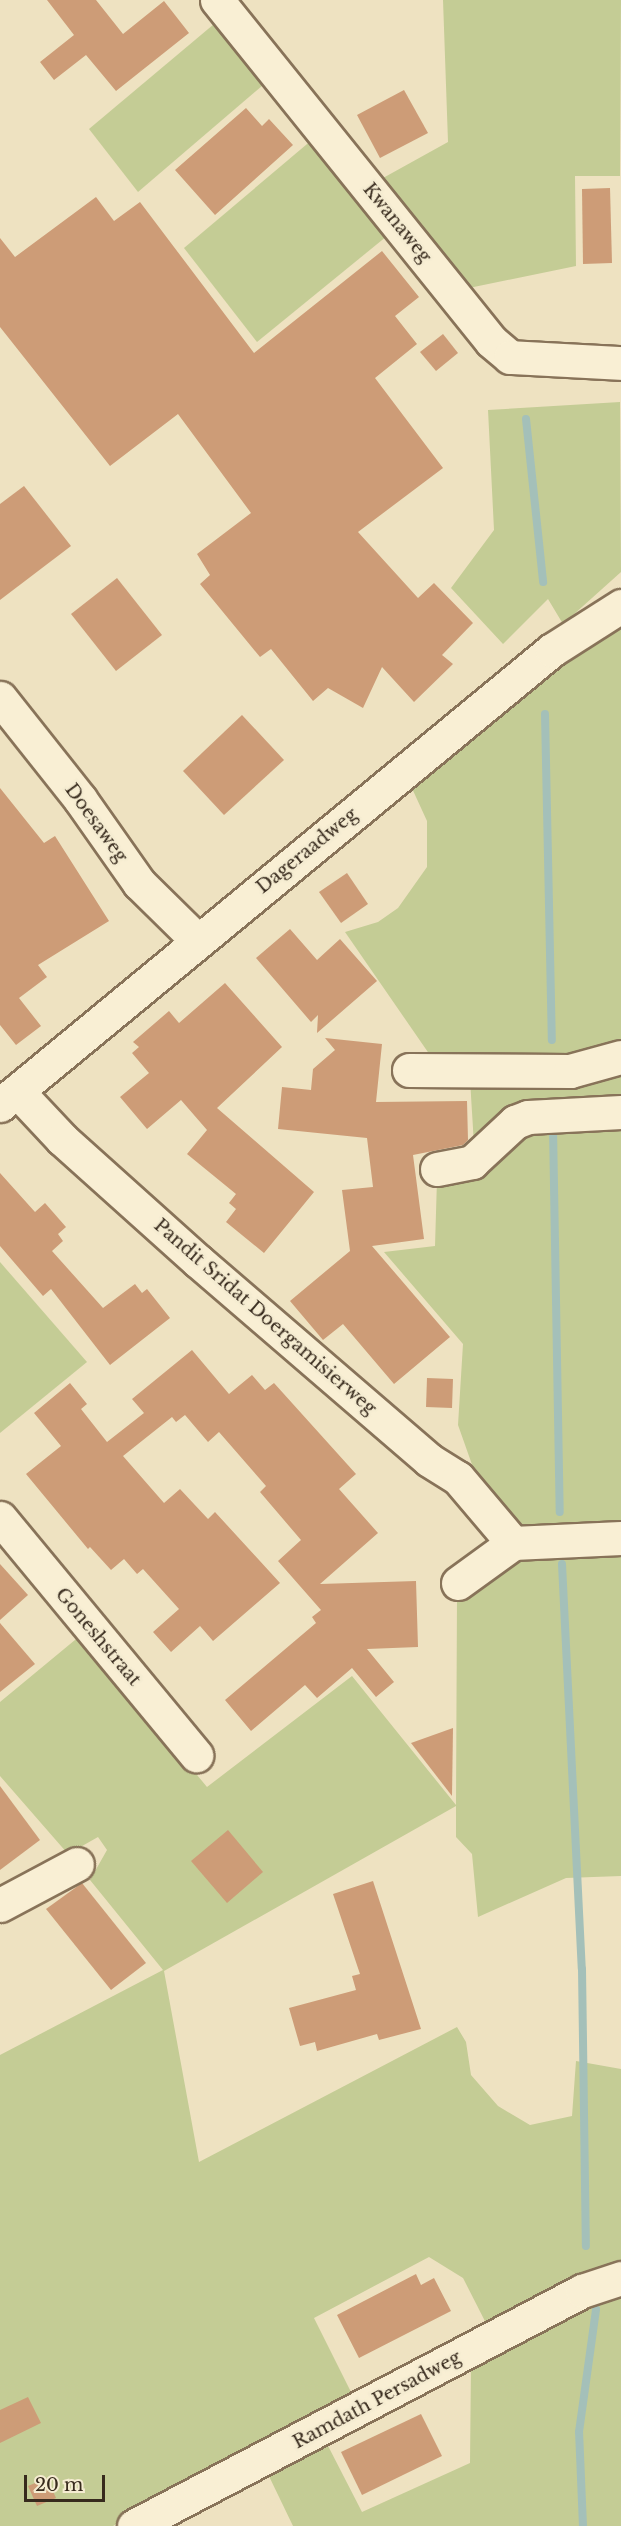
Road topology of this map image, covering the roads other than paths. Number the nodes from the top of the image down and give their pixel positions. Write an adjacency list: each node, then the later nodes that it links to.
1 (217, 0): 2 (street, Kwanaweg)
2 (621, 363)
3 (621, 606): 5 (street, Dageraadweg)
4 (0, 698): 5 (street, Doesaweg)
5 (198, 941): 8 (street, Dageraadweg)
6 (621, 1057): 7 (street)
7 (409, 1070)
8 (9, 1098): 13 (street, Pandit Sridat Doergamisierweg)
9 (621, 1112): 10 (street)
10 (437, 1169)
11 (0, 1518): 15 (street, Goneshstraat)
12 (621, 1538): 13 (street)
13 (513, 1543): 14 (street)
14 (458, 1583)
15 (196, 1755)
16 (77, 1864): 17 (street)
17 (0, 1905)
18 (621, 2278): 19 (street, Ramdath Persadweg)
19 (134, 2526)

